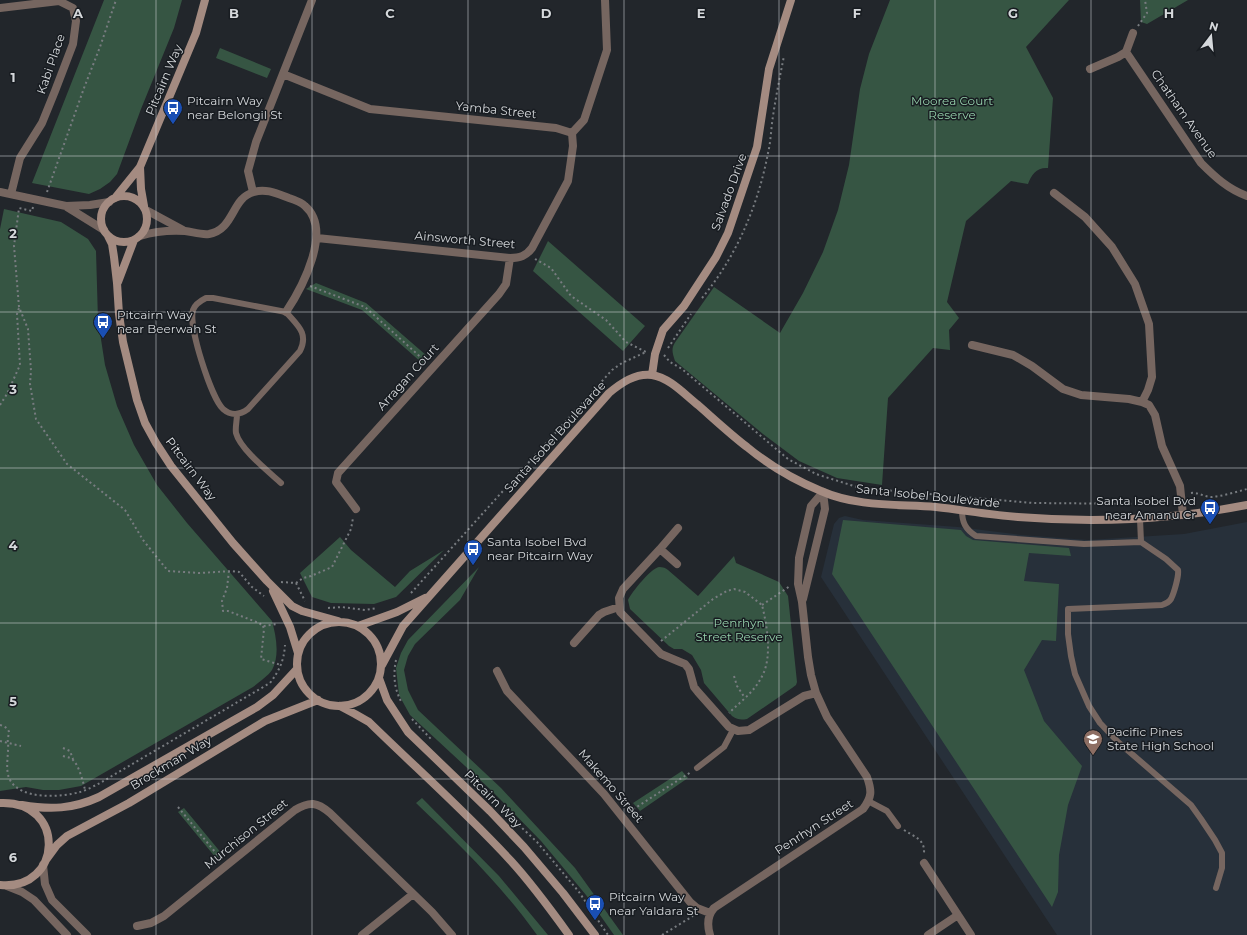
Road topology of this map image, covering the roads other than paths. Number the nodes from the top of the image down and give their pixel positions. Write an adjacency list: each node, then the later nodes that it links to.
1 (205, 0): 11 (street, Pitcairn Way)
2 (312, 0): 9 (street)
3 (605, 0): 10 (street)
4 (791, 0): 28 (street, Salvado Drive)
5 (0, 8): 15 (street, Kabi Place)
6 (1133, 33): 7 (street)
7 (1126, 52): 8 (street); 16 (street, Chatham Avenue)
8 (1090, 69)
9 (283, 74): 10 (street, Yamba Street); 13 (street)
10 (572, 133): 24 (street, Ainsworth Street)
11 (140, 167): 17 (street, Pitcairn Way); 19 (street, Pitcairn Way)
12 (0, 192): 15 (street)
13 (253, 192): 20 (street); 23 (street)
14 (1054, 193): 29 (street)
15 (11, 194): 18 (street)
16 (1247, 196)
17 (112, 200): 18 (street); 19 (street); 21 (street)
18 (66, 206): 21 (street)
19 (145, 209): 20 (street); 22 (street)
20 (186, 232): 22 (street)
21 (106, 233): 22 (street); 25 (street, Pitcairn Way)
22 (137, 238): 25 (street, Pitcairn Way)
23 (317, 238): 24 (street, Ainsworth Street); 26 (street)
24 (510, 258): 34 (street, Arragan Court)
25 (117, 282): 42 (street, Pitcairn Way)
26 (286, 312): 30 (lane); 30 (lane)
27 (972, 344): 29 (street)
28 (652, 375): 32 (street, Santa Isobel Boulevarde); 43 (street, Santa Isobel Boulevarde)
29 (1142, 402): 36 (street)
30 (237, 414): 31 (lane)
31 (281, 483)
32 (823, 492): 35 (street, Santa Isobel Boulevarde); 44 (street, Penrhyn Street); 44 (street, Penrhyn Street)
33 (1247, 505): 36 (street, Santa Isobel Boulevarde)
34 (356, 509)
35 (962, 510): 37 (street, Santa Isobel Boulevarde); 39 (lane)
36 (1183, 515): 37 (street, Santa Isobel Boulevarde)
37 (1140, 519): 39 (lane)
38 (678, 528): 40 (street)
39 (1141, 542): 66 (lane)
40 (660, 549): 41 (street); 45 (street)
41 (677, 564)
42 (267, 581): 46 (street, Pitcairn Way); 49 (street, Pitcairn Way)
43 (430, 596): 47 (street, Santa Isobel Boulevarde); 50 (street, Santa Isobel Boulevarde)
44 (802, 602): 54 (street, Penrhyn Street)
45 (619, 608): 48 (street); 57 (street)
46 (338, 621): 47 (street); 49 (street)
47 (358, 626): 50 (street)
48 (574, 643)
49 (298, 653): 51 (street)
50 (382, 665): 53 (street)
51 (297, 669): 55 (street); 61 (street, Brockman Way)
52 (497, 671): 68 (street, Makemo Street)
53 (379, 678): 56 (street); 76 (street, Pitcairn Way)
54 (816, 693): 57 (street); 59 (street, Penrhyn Street)
55 (318, 700): 56 (street); 63 (street, Brockman Way)
56 (340, 706): 75 (street)
57 (733, 730): 58 (lane)
58 (696, 768)
59 (868, 801): 62 (lane); 68 (street, Penrhyn Street)
60 (0, 803): 61 (street, Brockman Way)
61 (22, 805): 63 (street)
62 (898, 826)
63 (44, 862): 65 (street, Brockman Way); 72 (street)
64 (924, 863): 69 (street)
65 (4, 886): 71 (street)
66 (1216, 888)
67 (413, 894): 70 (street, Murchison Street); 73 (street); 74 (street, Murchison Street)
68 (710, 913): 77 (street)
69 (958, 915): 78 (street); 79 (street)
70 (137, 926)
71 (67, 935)
72 (87, 935)
73 (362, 935)
74 (452, 935)
75 (570, 935)
76 (595, 935)
77 (710, 935)
78 (928, 935)
79 (972, 935)

